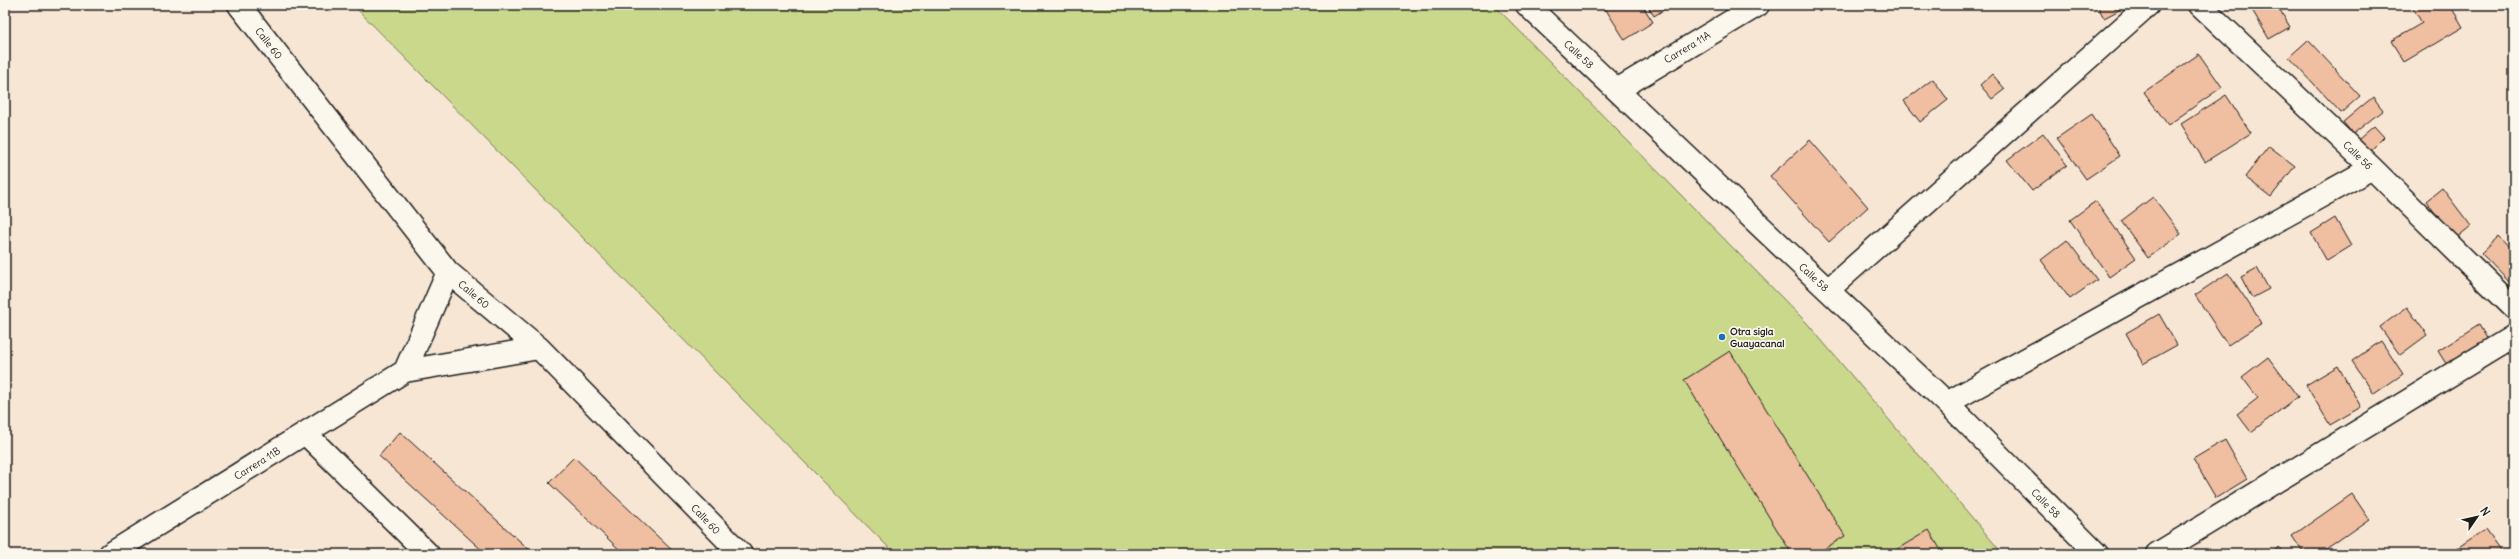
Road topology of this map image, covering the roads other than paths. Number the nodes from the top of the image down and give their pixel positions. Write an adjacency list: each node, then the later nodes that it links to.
1 (239, 5): 8 (street, Calle 60)
2 (1527, 5): 6 (street, Calle 58)
3 (1758, 5): 6 (street, Carrera 11A)
4 (2148, 5): 9 (street)
5 (2200, 5): 7 (street, Calle 56)
6 (1617, 90): 9 (street, Calle 58)
7 (2372, 168): 10 (street, Calle 56); 14 (street)
8 (448, 272): 12 (street, Calle 60); 13 (street)
9 (1828, 290): 14 (street, Calle 58)
10 (2514, 308)
11 (2514, 336): 20 (street)
12 (539, 348): 13 (street, Carrera 11B); 18 (street, Calle 60)
13 (405, 371): 15 (street, Carrera 11B)
14 (1947, 403): 19 (street, Calle 58)
15 (305, 433): 16 (street, Carrera 11B); 17 (street)
16 (110, 554)
17 (428, 554)
18 (740, 554)
19 (2097, 554)
20 (2157, 554)

